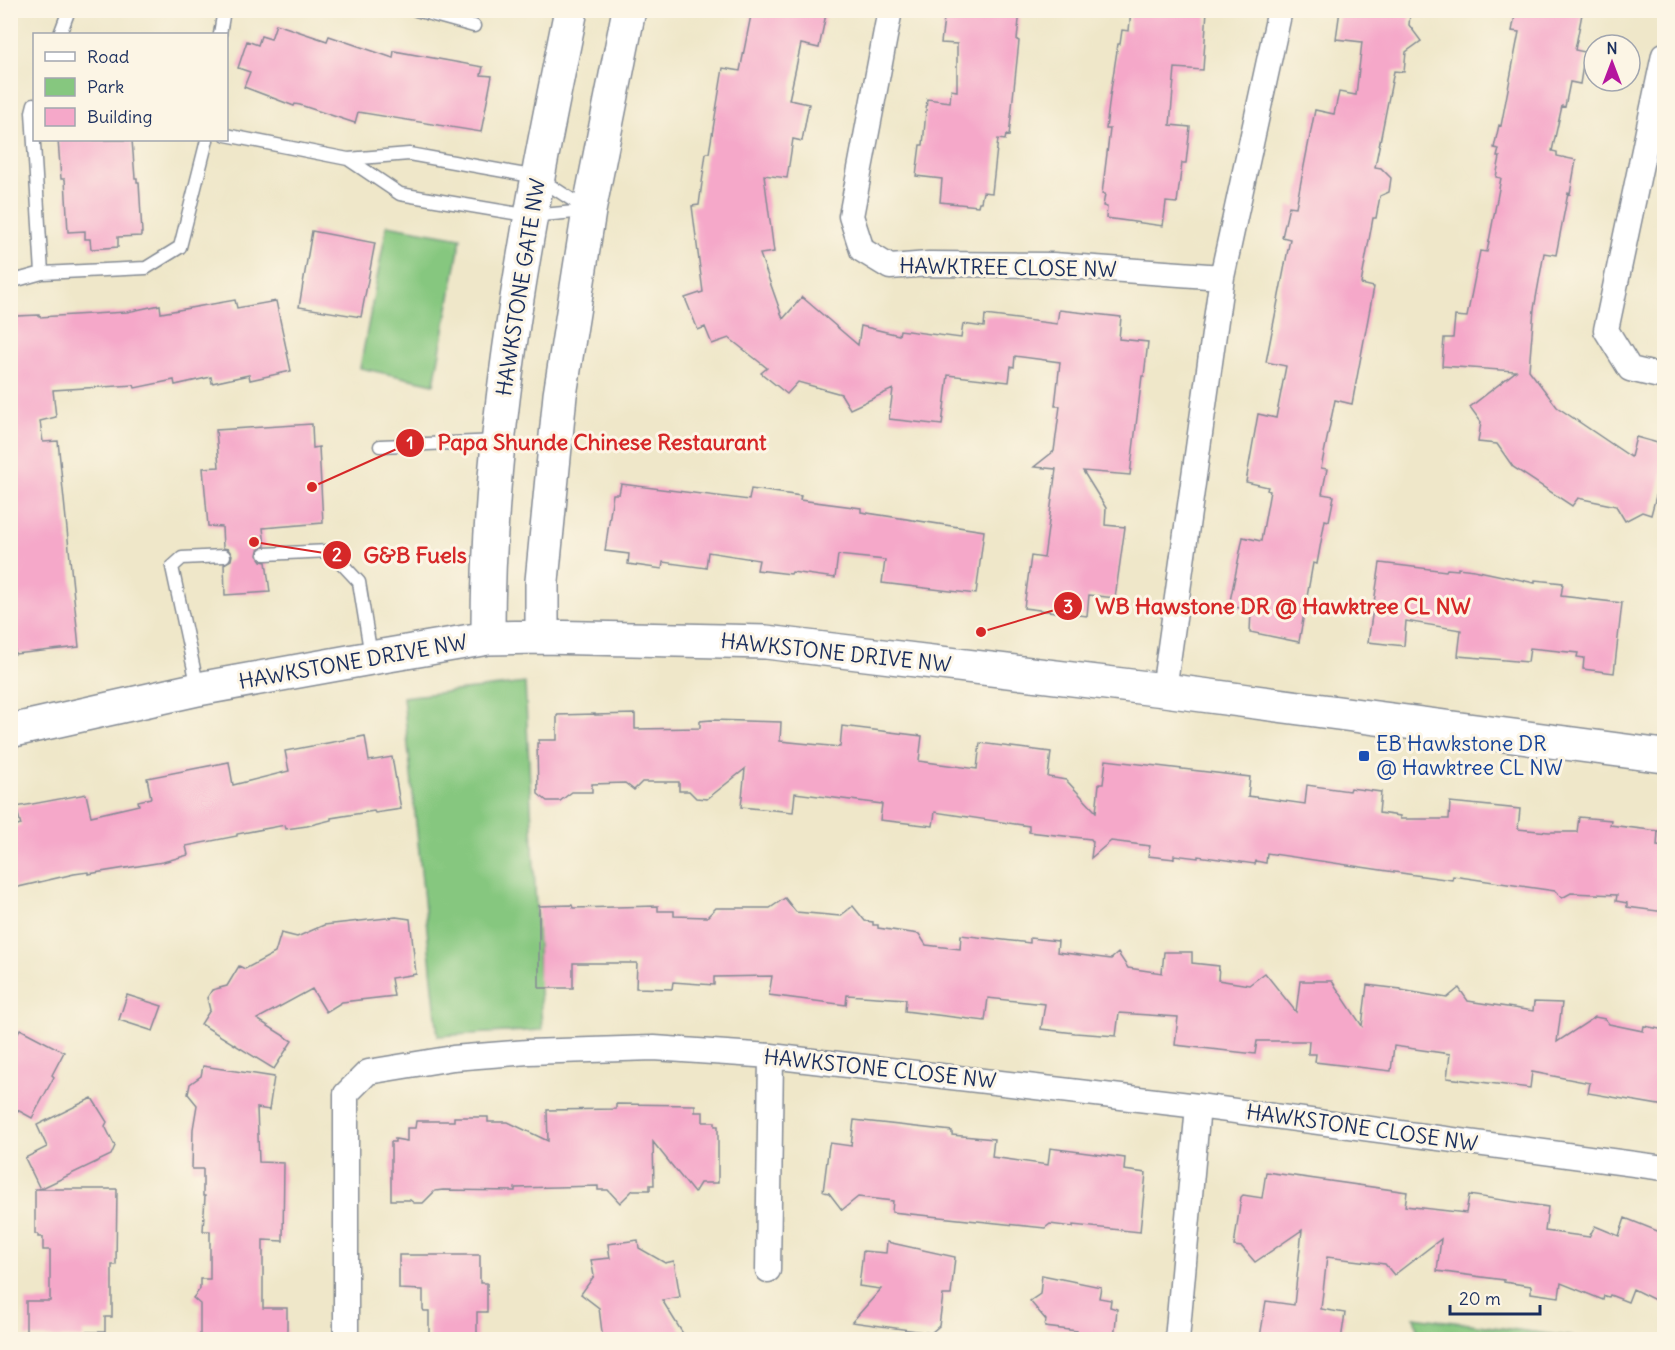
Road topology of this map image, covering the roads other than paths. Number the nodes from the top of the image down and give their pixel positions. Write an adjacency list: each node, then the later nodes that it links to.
1 (69, 10): 9 (lane)
2 (224, 10): 10 (lane)
3 (416, 10): 8 (lane)
4 (571, 10): 18 (street, HAWKSTONE GATE NW)
5 (629, 10): 19 (street)
6 (891, 10): 22 (street, HAWKTREE CLOSE NW)
7 (1280, 10): 22 (street)
8 (474, 26)
9 (60, 33)
10 (220, 33)
11 (1665, 56): 24 (street)
12 (33, 108): 13 (lane)
13 (33, 128)
14 (228, 135): 17 (lane)
15 (34, 141): 21 (lane)
16 (207, 141): 21 (lane)
17 (348, 159): 18 (lane); 20 (lane)
18 (537, 177): 19 (lane); 20 (street, HAWKSTONE GATE NW)
19 (589, 211): 20 (lane); 29 (street)
20 (531, 216): 25 (street, HAWKSTONE GATE NW)
21 (42, 273): 23 (lane)
22 (1222, 277): 33 (street)
23 (10, 282)
24 (1665, 377)
25 (499, 441): 26 (lane); 30 (street, HAWKSTONE GATE NW)
26 (380, 446)
27 (265, 554): 31 (lane)
28 (224, 556): 32 (lane)
29 (543, 637): 30 (street, HAWKSTONE DRIVE NW); 33 (street, HAWKSTONE DRIVE NW)
30 (488, 638): 31 (street, HAWKSTONE DRIVE NW)
31 (371, 658): 32 (street, HAWKSTONE DRIVE NW)
32 (198, 689): 34 (street, HAWKSTONE DRIVE NW)
33 (1164, 690): 35 (street, HAWKSTONE DRIVE NW)
34 (10, 732)
35 (1665, 756)
36 (771, 1056): 37 (street, HAWKSTONE CLOSE NW); 39 (street); 40 (street, HAWKSTONE CLOSE NW)
37 (1198, 1106): 38 (street, HAWKSTONE CLOSE NW); 41 (street)
38 (1665, 1168)
39 (768, 1270)
40 (346, 1340)
41 (1177, 1340)

